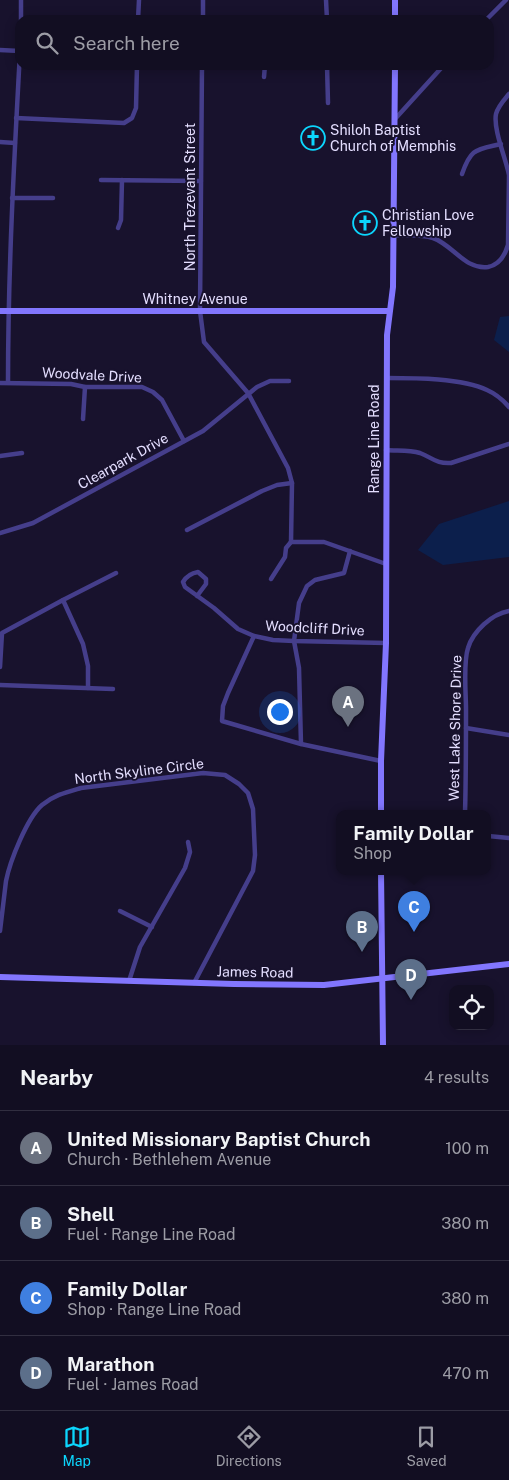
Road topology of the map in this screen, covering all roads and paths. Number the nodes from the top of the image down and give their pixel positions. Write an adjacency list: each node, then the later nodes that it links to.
1 (21, 0): 9 (street)
2 (139, 0): 10 (street)
3 (203, 0): 11 (street)
4 (326, 0): 12 (street)
5 (395, 0): 13 (main road)
6 (496, 0): 8 (street)
7 (506, 0): 8 (street)
8 (500, 4): 14 (street)
9 (21, 15)
10 (138, 15)
11 (202, 15)
12 (327, 15)
13 (395, 15)
14 (490, 15)
15 (0, 50): 16 (street)
16 (15, 51)
17 (19, 70): 27 (street)
18 (137, 70): 27 (street)
19 (202, 70): 35 (street, North Trezevant Street)
20 (265, 70): 24 (street)
21 (327, 70): 26 (street)
22 (394, 70): 28 (main road, Range Line Road)
23 (439, 70): 28 (street)
24 (264, 77)
25 (509, 94): 31 (street)
26 (328, 103)
27 (16, 118): 30 (street)
28 (395, 119): 39 (main road, Range Line Road)
29 (0, 142): 30 (street)
30 (14, 143): 36 (street)
31 (501, 144): 32 (street); 39 (street)
32 (462, 174)
33 (101, 180): 34 (street)
34 (122, 180): 35 (street); 38 (street)
35 (202, 181): 42 (street, North Trezevant Street)
36 (12, 198): 37 (street); 41 (street)
37 (53, 198)
38 (118, 228)
39 (394, 235): 43 (main road, Range Line Road)
40 (0, 311): 41 (main road, Whitney Avenue)
41 (8, 311): 42 (main road, Whitney Avenue); 46 (street)
42 (200, 311): 43 (main road, Whitney Avenue); 49 (street, North Trezevant Street)
43 (389, 311): 44 (main road, Range Line Road)
44 (387, 378): 50 (street); 54 (main road, Range Line Road)
45 (289, 380): 49 (street, Clearpark Drive)
46 (8, 382): 47 (street, Woodvale Drive); 48 (street, Woodvale Drive)
47 (0, 383)
48 (85, 387): 51 (street); 52 (street, Woodvale Drive)
49 (248, 394): 52 (street, Clearpark Drive); 57 (street, North Trezevant Street)
50 (509, 407)
51 (83, 419)
52 (184, 441): 59 (street, Clearpark Drive)
53 (509, 444): 54 (street)
54 (386, 450): 62 (main road, Range Line Road)
55 (22, 452): 56 (street)
56 (0, 456)
57 (292, 483): 58 (street); 60 (street, North Trezevant Street)
58 (187, 530)
59 (0, 533)
60 (291, 542): 61 (street); 64 (street)
61 (350, 551): 62 (street); 69 (street)
62 (386, 564): 70 (main road, Range Line Road)
63 (116, 573): 66 (street)
64 (272, 579)
65 (197, 596): 65 (street, Woodcliff Drive); 68 (street, Woodcliff Drive)
66 (63, 600): 71 (street); 73 (street)
67 (509, 611): 75 (street, West Lake Shore Drive)
68 (254, 636): 69 (street, Woodcliff Drive); 77 (street)
69 (294, 641): 70 (street, Woodcliff Drive); 77 (street)
70 (386, 642): 78 (main road, Range Line Road)
71 (0, 667)
72 (0, 685): 73 (street)
73 (88, 688): 74 (street)
74 (113, 689)
75 (466, 728): 76 (street); 80 (street, West Lake Shore Drive)
76 (509, 735)
77 (301, 744): 78 (street)
78 (381, 761): 79 (main road, Range Line Road)
79 (381, 810)
80 (465, 810)
81 (491, 836): 82 (street)
82 (509, 838)
83 (188, 842): 86 (street)
84 (381, 875): 90 (main road)
85 (120, 911): 86 (street)
86 (152, 927): 91 (street)
87 (0, 931): 92 (street, North Skyline Circle)
88 (509, 964): 90 (main road, James Road)
89 (0, 977): 91 (main road, James Road)
90 (382, 980): 92 (main road, James Road); 93 (main road)
91 (129, 981): 92 (main road, James Road)
92 (194, 983)
93 (382, 1045)

